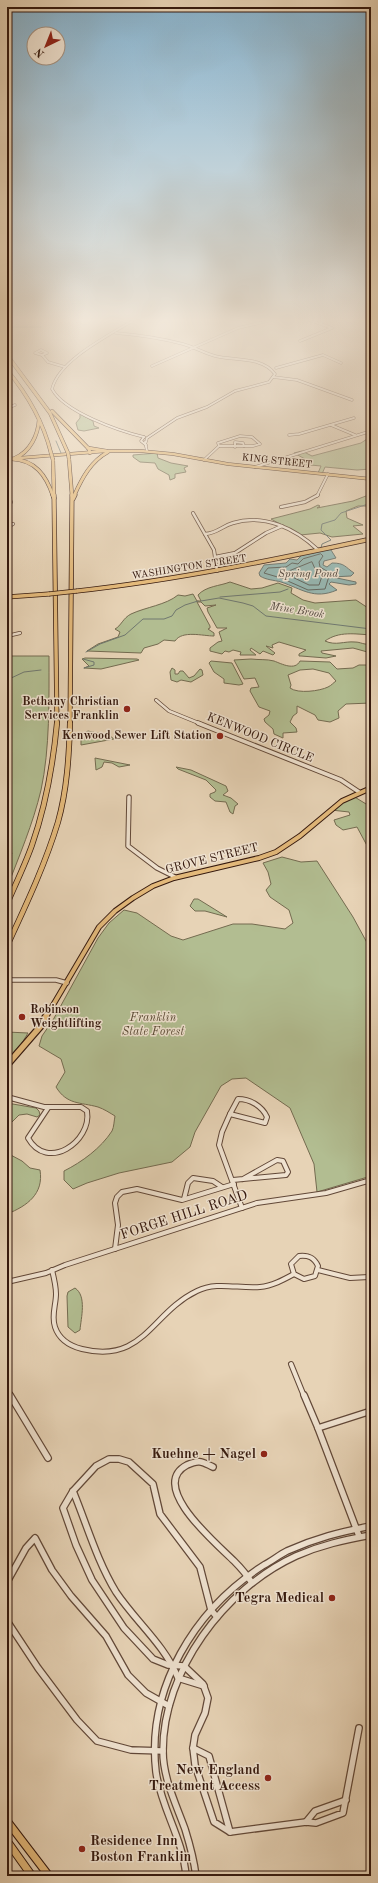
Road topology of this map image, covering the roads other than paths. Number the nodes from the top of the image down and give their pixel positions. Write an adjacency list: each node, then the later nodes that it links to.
1 (34, 406): 7 (highway)
2 (46, 406): 35 (highway, bridge)
3 (48, 406): 17 (highway)
4 (68, 406): 13 (street)
5 (204, 406): 13 (street)
6 (209, 406): 14 (street)
7 (37, 411): 21 (highway); 36 (highway, bridge)
8 (354, 418): 9 (street)
9 (331, 424): 11 (street); 12 (street)
10 (371, 431): 12 (street)
11 (289, 435)
12 (355, 435): 30 (street)
13 (144, 437): 14 (street)
14 (146, 443): 20 (street)
15 (219, 446): 16 (street); 18 (street); 28 (street)
16 (244, 446): 18 (street); 18 (street)
17 (87, 447): 19 (highway); 22 (highway)
18 (235, 447)
19 (108, 451): 20 (main road, KING STREET); 22 (main road, KING STREET); 27 (highway)
20 (147, 451): 28 (main road, KING STREET)
21 (24, 452): 24 (highway); 26 (highway)
22 (93, 453): 23 (main road, KING STREET); 27 (highway)
23 (30, 457): 24 (main road, KING STREET); 29 (highway)
24 (25, 458): 26 (main road, KING STREET)
25 (7, 459): 26 (main road, KING STREET)
26 (12, 459): 29 (highway)
27 (96, 460): 35 (highway)
28 (204, 460): 30 (main road, KING STREET)
29 (32, 463): 36 (highway)
30 (255, 467): 31 (main road, KING STREET)
31 (328, 474): 32 (main road, KING STREET); 37 (street)
32 (371, 480)
33 (7, 501): 34 (street)
34 (11, 502)
35 (72, 502): 56 (highway)
36 (55, 503): 55 (highway)
37 (281, 507)
38 (193, 513): 42 (street)
39 (13, 524): 41 (street)
40 (282, 526): 42 (street); 44 (street); 45 (street)
41 (7, 527)
42 (205, 534): 45 (street)
43 (371, 539): 44 (main road, WASHINGTON STREET)
44 (318, 550): 46 (main road, WASHINGTON STREET)
45 (215, 557): 46 (street)
46 (217, 571): 47 (main road, WASHINGTON STREET, bridge)
47 (7, 597)
48 (20, 633): 49 (street)
49 (7, 636)
50 (156, 700): 52 (street, KENWOOD CIRCLE)
51 (371, 788): 52 (main road, GROVE STREET)
52 (359, 792): 54 (main road, GROVE STREET)
53 (129, 797): 54 (street)
54 (175, 877): 58 (main road, GROVE STREET)
55 (7, 904)
56 (7, 946)
57 (7, 980): 58 (street)
58 (67, 983): 59 (main road, GROVE STREET)
59 (7, 1066)
60 (7, 1097): 61 (street)
61 (48, 1108): 61 (street)
62 (230, 1114): 62 (street); 65 (street)
63 (243, 1179): 63 (street); 65 (street)
64 (371, 1180): 68 (street, FORGE HILL ROAD)
65 (233, 1182): 66 (street); 68 (street)
66 (222, 1187): 67 (street); 67 (street)
67 (184, 1199): 69 (street)
68 (242, 1208): 69 (street, FORGE HILL ROAD)
69 (115, 1249): 70 (street, FORGE HILL ROAD)
70 (52, 1270): 72 (street); 74 (street, FORGE HILL ROAD)
71 (318, 1270): 72 (street); 72 (street); 73 (street)
72 (294, 1274)
73 (369, 1277)
74 (7, 1282)
75 (291, 1364): 78 (street)
76 (7, 1390): 79 (street)
77 (371, 1411): 78 (street)
78 (318, 1428): 83 (street)
79 (48, 1458)
80 (213, 1467): 86 (street)
81 (73, 1490): 89 (street); 92 (street); 92 (street)
82 (371, 1526): 83 (street)
83 (356, 1528): 85 (street); 86 (street)
84 (371, 1535): 85 (street)
85 (358, 1536): 88 (street)
86 (247, 1576): 88 (street); 89 (street)
87 (7, 1582): 96 (street)
88 (252, 1584): 90 (street)
89 (211, 1610): 90 (street); 92 (street)
90 (218, 1617): 93 (street)
91 (7, 1622): 100 (street)
92 (174, 1665): 93 (street); 94 (street); 96 (street)
93 (184, 1666): 94 (street); 95 (street)
94 (178, 1678): 95 (street); 97 (street)
95 (204, 1686): 99 (street)
96 (160, 1703): 97 (street); 100 (street)
97 (169, 1706): 101 (street)
98 (359, 1728): 102 (street)
99 (193, 1748): 105 (street); 105 (street)
100 (155, 1751): 101 (street); 109 (street)
101 (163, 1751): 110 (street)
102 (346, 1800): 104 (street); 104 (street)
103 (7, 1820): 108 (main road)
104 (306, 1822): 105 (street)
105 (230, 1832)
106 (7, 1841): 107 (main road)
107 (32, 1876)
108 (49, 1876)
109 (186, 1876)
110 (196, 1876)

